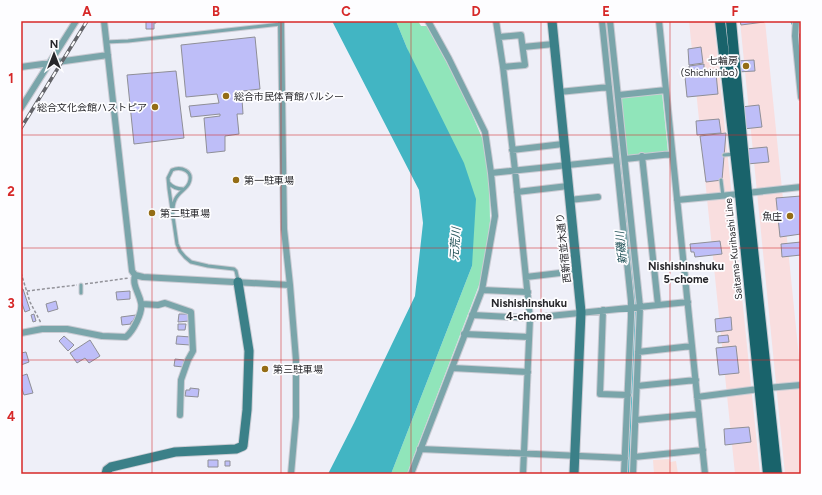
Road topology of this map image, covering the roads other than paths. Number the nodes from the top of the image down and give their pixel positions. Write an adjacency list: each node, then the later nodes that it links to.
1 (76, 21): 20 (street)
2 (104, 21): 16 (street)
3 (422, 21): 4 (street)
4 (428, 21): 39 (street)
5 (496, 21): 15 (street)
6 (552, 21): 17 (street, 西新宿並木通り)
7 (602, 21): 23 (street)
8 (610, 21): 26 (street)
9 (658, 21): 24 (street)
10 (720, 21): 32 (main road, Saitama-Kurihashi Line)
11 (731, 21): 46 (main road, Saitama-Kurihashi Line)
12 (797, 21): 14 (street); 27 (street)
13 (281, 23): 16 (lane); 57 (street)
14 (801, 26)
15 (499, 37): 18 (street); 22 (street)
16 (106, 42): 19 (street)
17 (554, 44): 18 (street); 25 (street, 西新宿並木通り)
18 (523, 47): 22 (street)
19 (108, 56): 20 (street); 53 (street)
20 (49, 64): 21 (street); 28 (street)
21 (21, 67)
22 (503, 67): 30 (street)
23 (609, 87): 25 (street); 36 (street)
24 (666, 90): 26 (street); 31 (street)
25 (559, 92): 29 (street, 西新宿並木通り)
26 (619, 95): 35 (street)
27 (801, 97)
28 (21, 108)
29 (563, 144): 30 (street); 37 (street, 西新宿並木通り)
30 (512, 150): 38 (street)
31 (672, 154): 34 (street); 50 (street)
32 (735, 154): 33 (lane); 46 (main road, Saitama-Kurihashi Line)
33 (724, 155)
34 (642, 156): 35 (street); 63 (street)
35 (625, 159): 64 (street)
36 (616, 160): 37 (street); 65 (street)
37 (566, 164): 38 (street); 42 (street, 西新宿並木通り)
38 (515, 170): 39 (street); 45 (street)
39 (491, 173): 58 (street)
40 (168, 178): 44 (lane); 44 (lane); 51 (lane)
41 (722, 180): 47 (lane)
42 (568, 186): 45 (street); 49 (street, 西新宿並木通り)
43 (801, 187): 46 (street)
44 (183, 189): 51 (lane)
45 (517, 192): 54 (street)
46 (743, 194): 47 (street); 80 (main road, Saitama-Kurihashi Line)
47 (723, 196): 50 (street)
48 (598, 198): 49 (street)
49 (569, 200): 52 (street, 西新宿並木通り)
50 (677, 200): 61 (street)
51 (173, 219): 55 (lane)
52 (576, 272): 54 (street); 67 (street, 西新宿並木通り)
53 (135, 275): 55 (street); 62 (street)
54 (526, 277): 59 (street)
55 (238, 282): 57 (street); 92 (street)
56 (81, 285): 60 (lane)
57 (290, 285): 93 (street)
58 (482, 290): 59 (street); 68 (street)
59 (528, 292): 69 (street)
60 (82, 293)
61 (688, 302): 63 (street); 73 (street)
62 (142, 304): 70 (street); 84 (street)
63 (658, 305): 64 (street)
64 (640, 307): 65 (street); 74 (street)
65 (631, 308): 66 (street); 81 (street)
66 (603, 310): 67 (street); 81 (street)
67 (582, 312): 69 (street); 89 (street, 西新宿並木通り)
68 (472, 315): 69 (street); 71 (street)
69 (530, 318): 72 (street)
70 (21, 333)
71 (464, 334): 72 (street); 75 (street)
72 (529, 337): 76 (street)
73 (692, 346): 74 (street); 77 (street)
74 (638, 352): 78 (street)
75 (452, 368): 76 (street); 86 (street)
76 (528, 372): 88 (street)
77 (696, 380): 78 (street); 82 (street)
78 (637, 386): 85 (street)
79 (801, 386): 80 (street)
80 (763, 389): 82 (street); 100 (main road, Saitama-Kurihashi Line); 101 (main road, Saitama-Kurihashi Line)
81 (628, 396): 91 (street)
82 (697, 397): 83 (street)
83 (699, 414): 85 (street); 87 (street)
84 (180, 415)
85 (636, 420): 90 (street)
86 (420, 449): 88 (street); 94 (street)
87 (703, 450): 90 (street); 99 (street)
88 (525, 453): 89 (street); 95 (street)
89 (576, 456): 91 (street); 96 (street, 西新宿並木通り)
90 (634, 457): 98 (street)
91 (625, 458): 97 (street)
92 (106, 474)
93 (292, 474)
94 (411, 474)
95 (523, 474)
96 (574, 474)
97 (624, 474)
98 (634, 474)
99 (705, 474)
100 (768, 474)
101 (777, 474)

